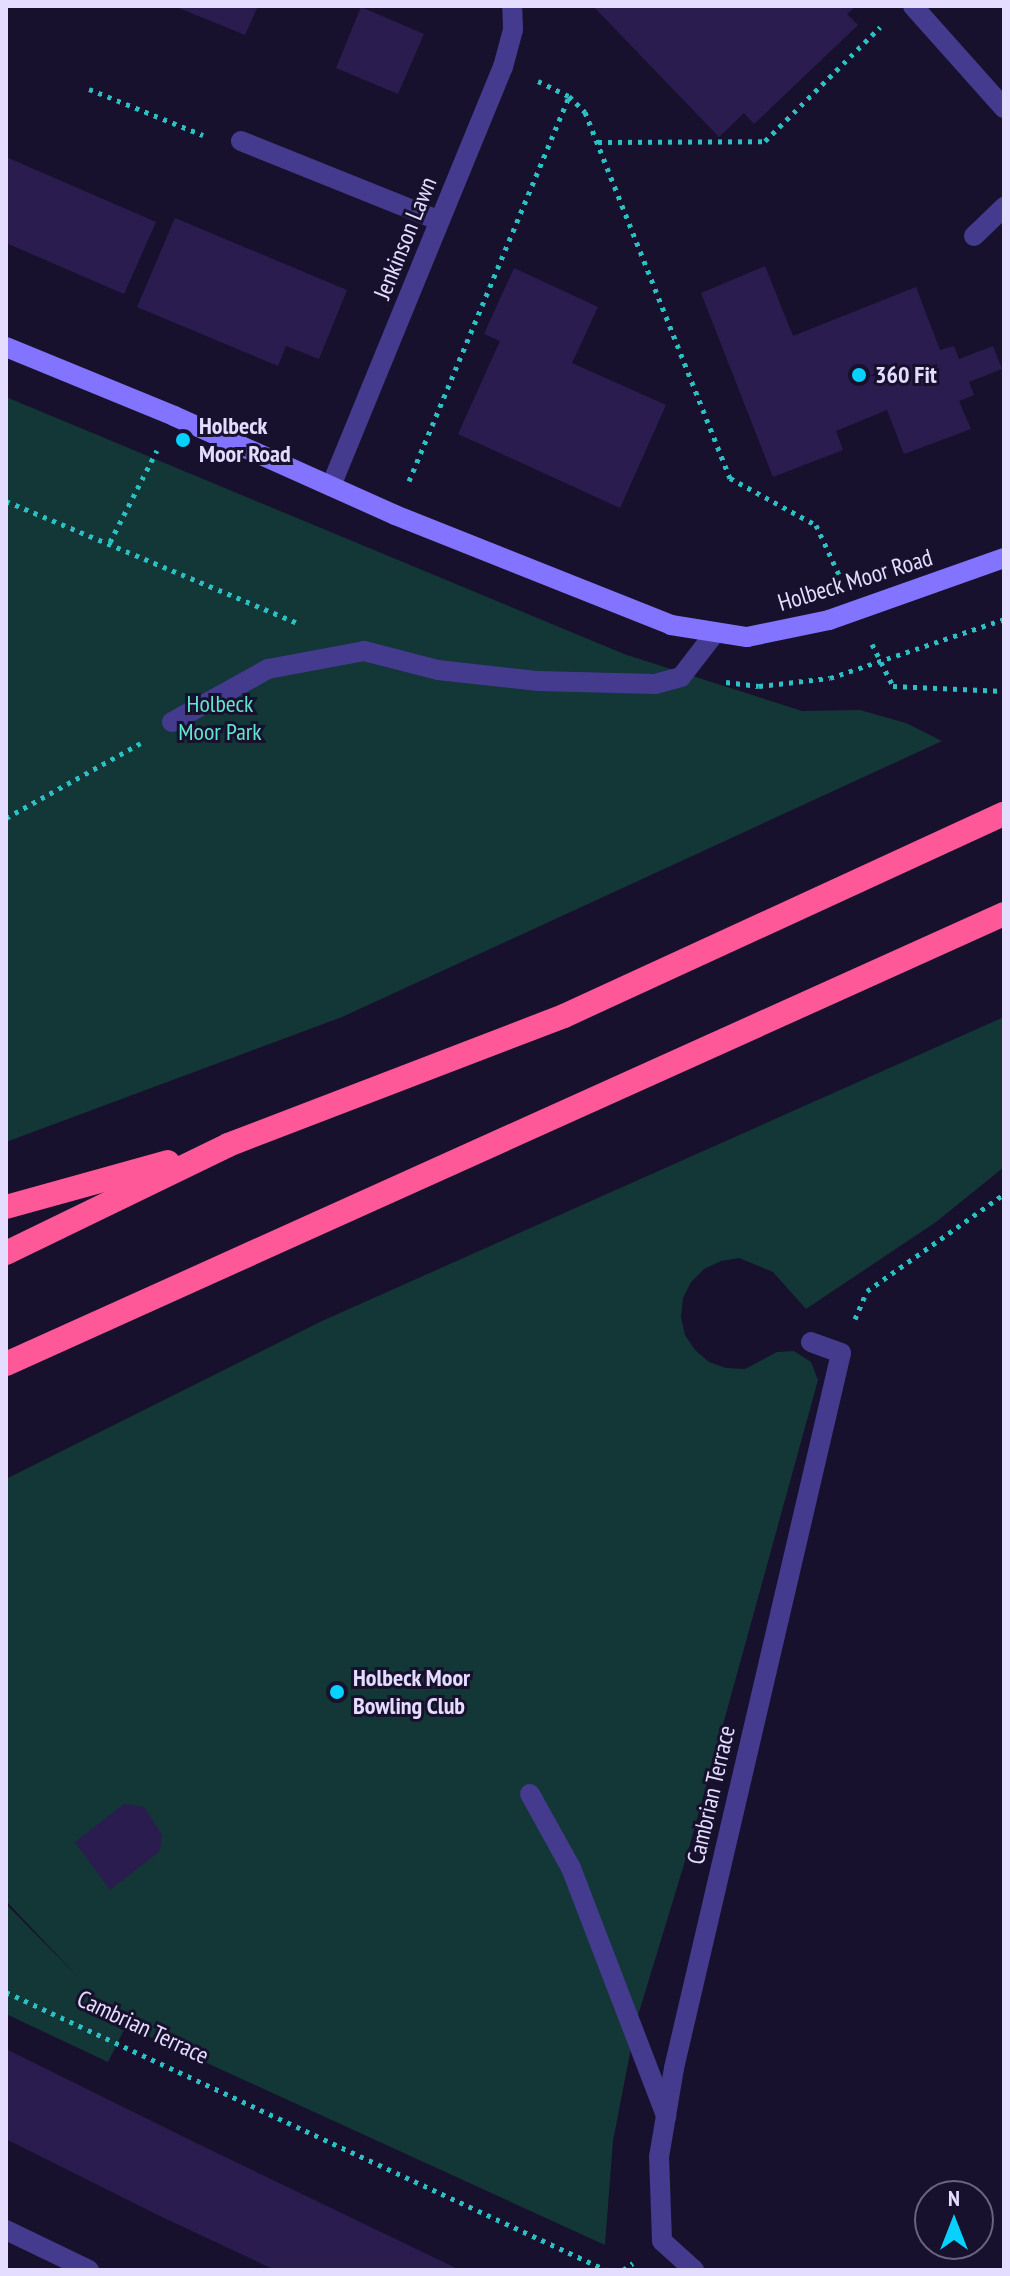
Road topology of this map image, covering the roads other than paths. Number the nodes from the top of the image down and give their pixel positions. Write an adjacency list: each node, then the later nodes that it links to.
1 (512, 6): 6 (street, Jenkinson Lawn)
2 (913, 6): 3 (street)
3 (1004, 108)
4 (241, 141): 6 (street)
5 (1004, 207): 7 (street)
6 (440, 221): 9 (street, Jenkinson Lawn)
7 (974, 236)
8 (6, 347): 9 (street, Holbeck Moor Road)
9 (331, 486): 11 (street, Holbeck Moor Road)
10 (1004, 558): 11 (street, Holbeck Moor Road)
11 (715, 633): 12 (street)
12 (172, 722)
13 (1004, 814): 15 (highway)
14 (1004, 914): 19 (highway)
15 (228, 1145): 16 (highway); 17 (highway)
16 (6, 1207)
17 (6, 1253)
18 (811, 1342): 21 (street, Cambrian Terrace)
19 (6, 1364)
20 (530, 1794): 21 (street)
21 (666, 2116): 24 (street, Cambrian Terrace)
22 (6, 2230): 23 (street)
23 (89, 2270)
24 (694, 2270)

